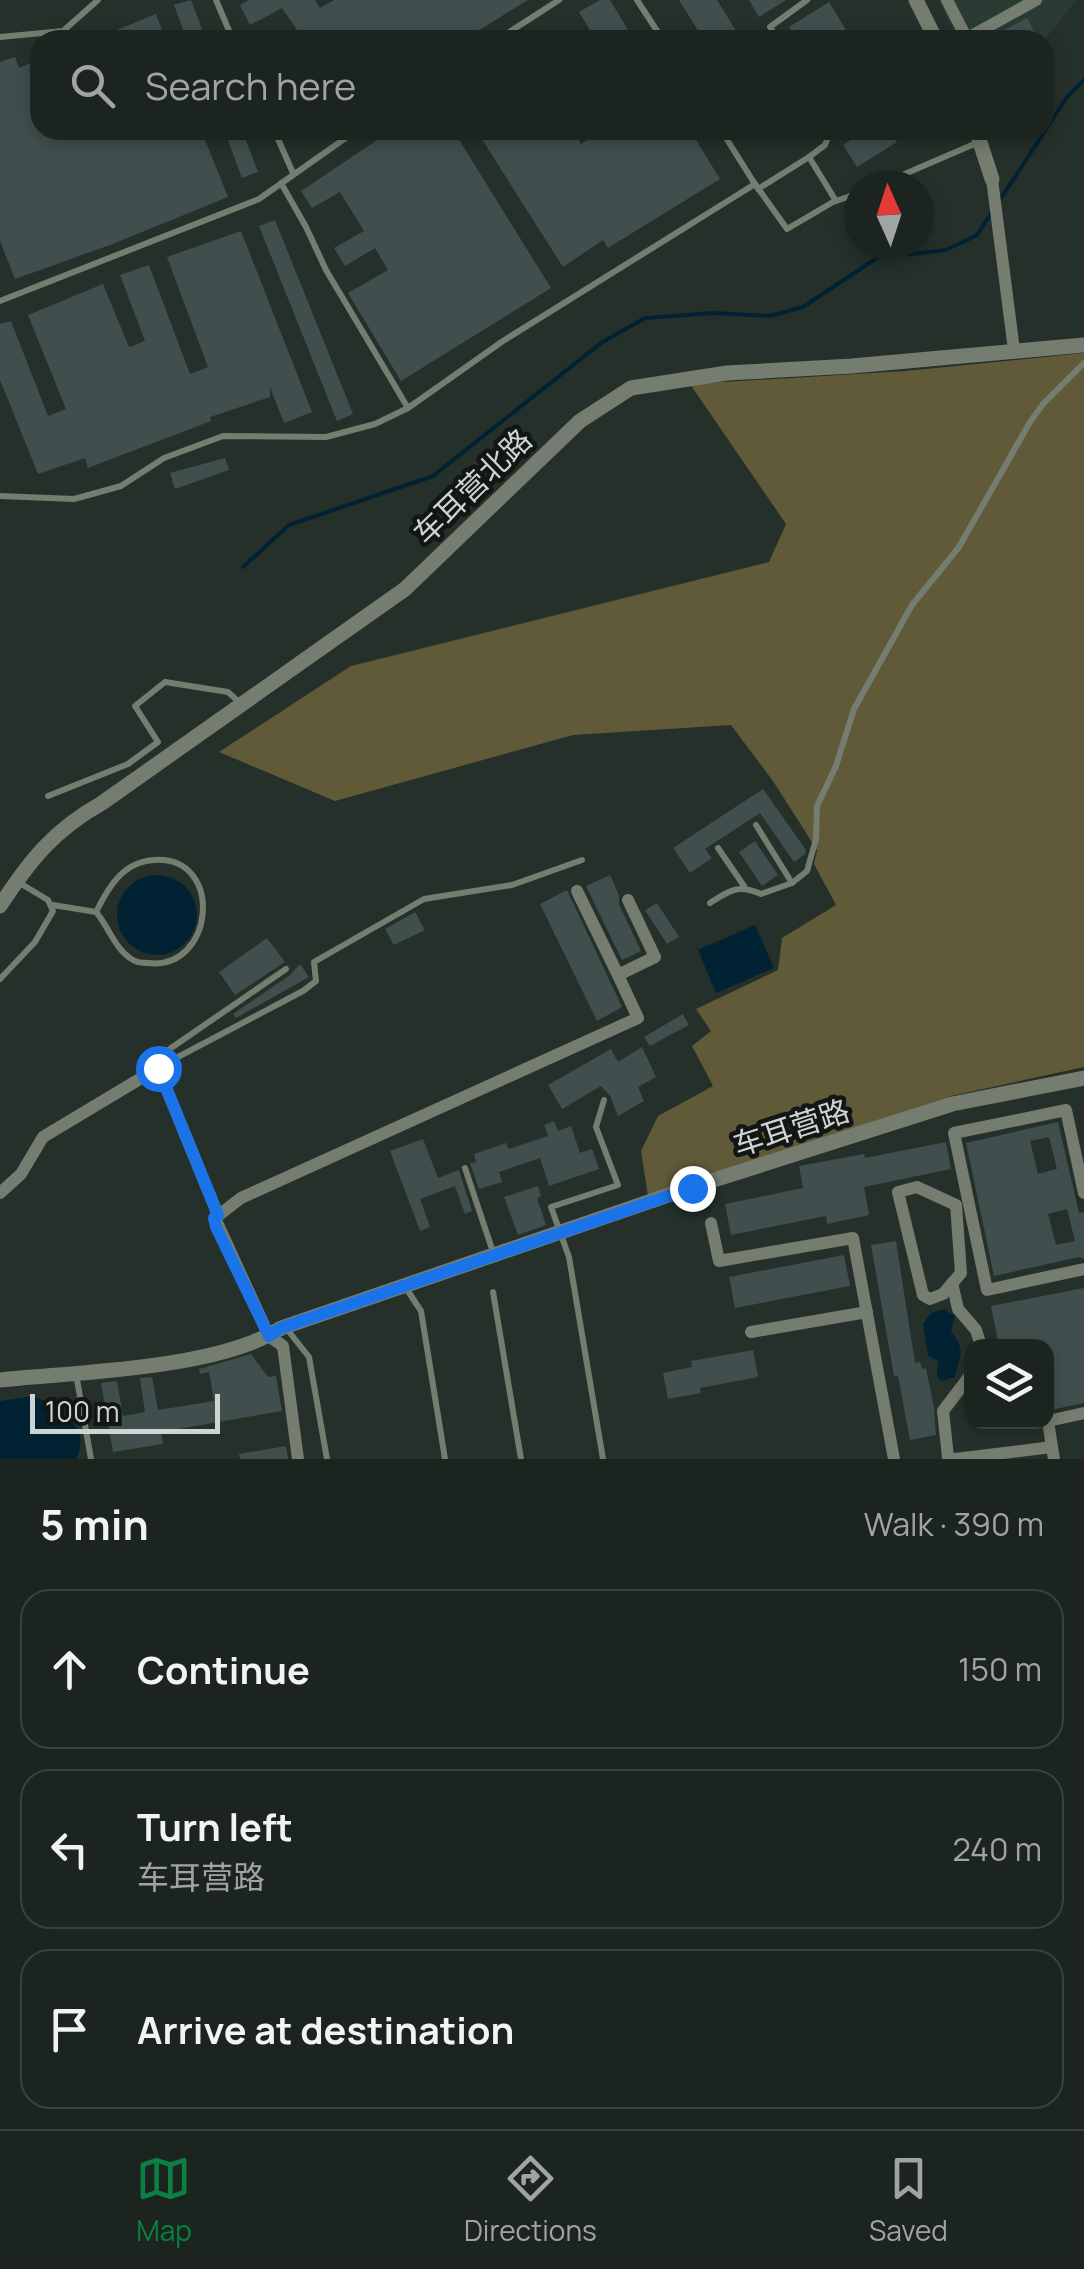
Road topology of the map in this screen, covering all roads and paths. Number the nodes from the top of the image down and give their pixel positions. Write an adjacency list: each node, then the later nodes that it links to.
1 (98, 0): 9 (lane)
2 (216, 0): 10 (lane)
3 (559, 0): 11 (lane)
4 (637, 0): 12 (lane)
5 (806, 0): 13 (lane)
6 (916, 0): 14 (street)
7 (947, 0): 15 (street)
8 (1036, 0): 16 (street)
9 (63, 30)
10 (230, 30)
11 (512, 30)
12 (656, 30)
13 (772, 30)
14 (931, 30)
15 (961, 30)
16 (981, 30)
17 (30, 36): 18 (lane)
18 (0, 37)
19 (278, 140): 27 (lane)
20 (342, 140): 27 (lane)
21 (726, 140): 30 (lane)
22 (827, 140): 25 (lane)
23 (970, 140): 26 (lane)
24 (979, 140): 28 (street)
25 (809, 157): 30 (lane); 32 (lane)
26 (909, 170)
27 (293, 174): 29 (lane)
28 (992, 179): 35 (street)
29 (280, 183): 33 (lane); 37 (lane)
30 (758, 189): 32 (lane); 37 (lane)
31 (844, 198): 32 (lane)
32 (836, 201)
33 (0, 301)
34 (1084, 345): 35 (street, 车耳营北路)
35 (1014, 350): 39 (street, 车耳营北路)
36 (1084, 364): 45 (lane)
37 (408, 408): 38 (lane)
38 (0, 496)
39 (240, 703): 40 (lane); 44 (street, 车耳营北路)
40 (48, 796)
41 (756, 825): 45 (lane)
42 (718, 848): 46 (lane)
43 (582, 860): 56 (lane)
44 (17, 881): 50 (lane); 51 (street, 车耳营北路)
45 (792, 883): 46 (lane)
46 (744, 886): 49 (lane)
47 (577, 891): 54 (street)
48 (628, 900): 54 (street)
49 (710, 902)
50 (53, 905): 52 (lane); 55 (lane)
51 (0, 906)
52 (96, 912): 52 (lane)
53 (286, 969): 56 (lane)
54 (618, 975): 62 (street)
55 (0, 979)
56 (158, 1068): 60 (street); 62 (street)
57 (1084, 1078): 64 (street, 车耳营路)
58 (604, 1100): 64 (lane)
59 (464, 1168): 65 (lane)
60 (0, 1193)
61 (1084, 1193): 66 (street)
62 (218, 1215): 73 (street)
63 (711, 1223): 70 (street)
64 (562, 1234): 65 (street, 车耳营路); 85 (lane)
65 (494, 1258): 68 (street, 车耳营路)
66 (1084, 1269)
67 (952, 1283): 67 (street); 74 (street)
68 (406, 1287): 71 (street, 车耳营路); 83 (lane)
69 (493, 1292): 84 (lane)
70 (867, 1312): 72 (street); 86 (street)
71 (285, 1326): 73 (street, 车耳营路); 82 (lane)
72 (752, 1332)
73 (269, 1336): 75 (street, 车耳营路); 81 (street)
74 (979, 1339)
75 (76, 1372): 76 (street, 车耳营路); 80 (lane)
76 (0, 1380)
77 (964, 1383): 87 (street)
78 (1084, 1413): 79 (street)
79 (1053, 1453): 87 (street)
80 (91, 1459)
81 (298, 1459)
82 (327, 1459)
83 (446, 1459)
84 (520, 1459)
85 (604, 1459)
86 (894, 1459)
87 (954, 1459)

